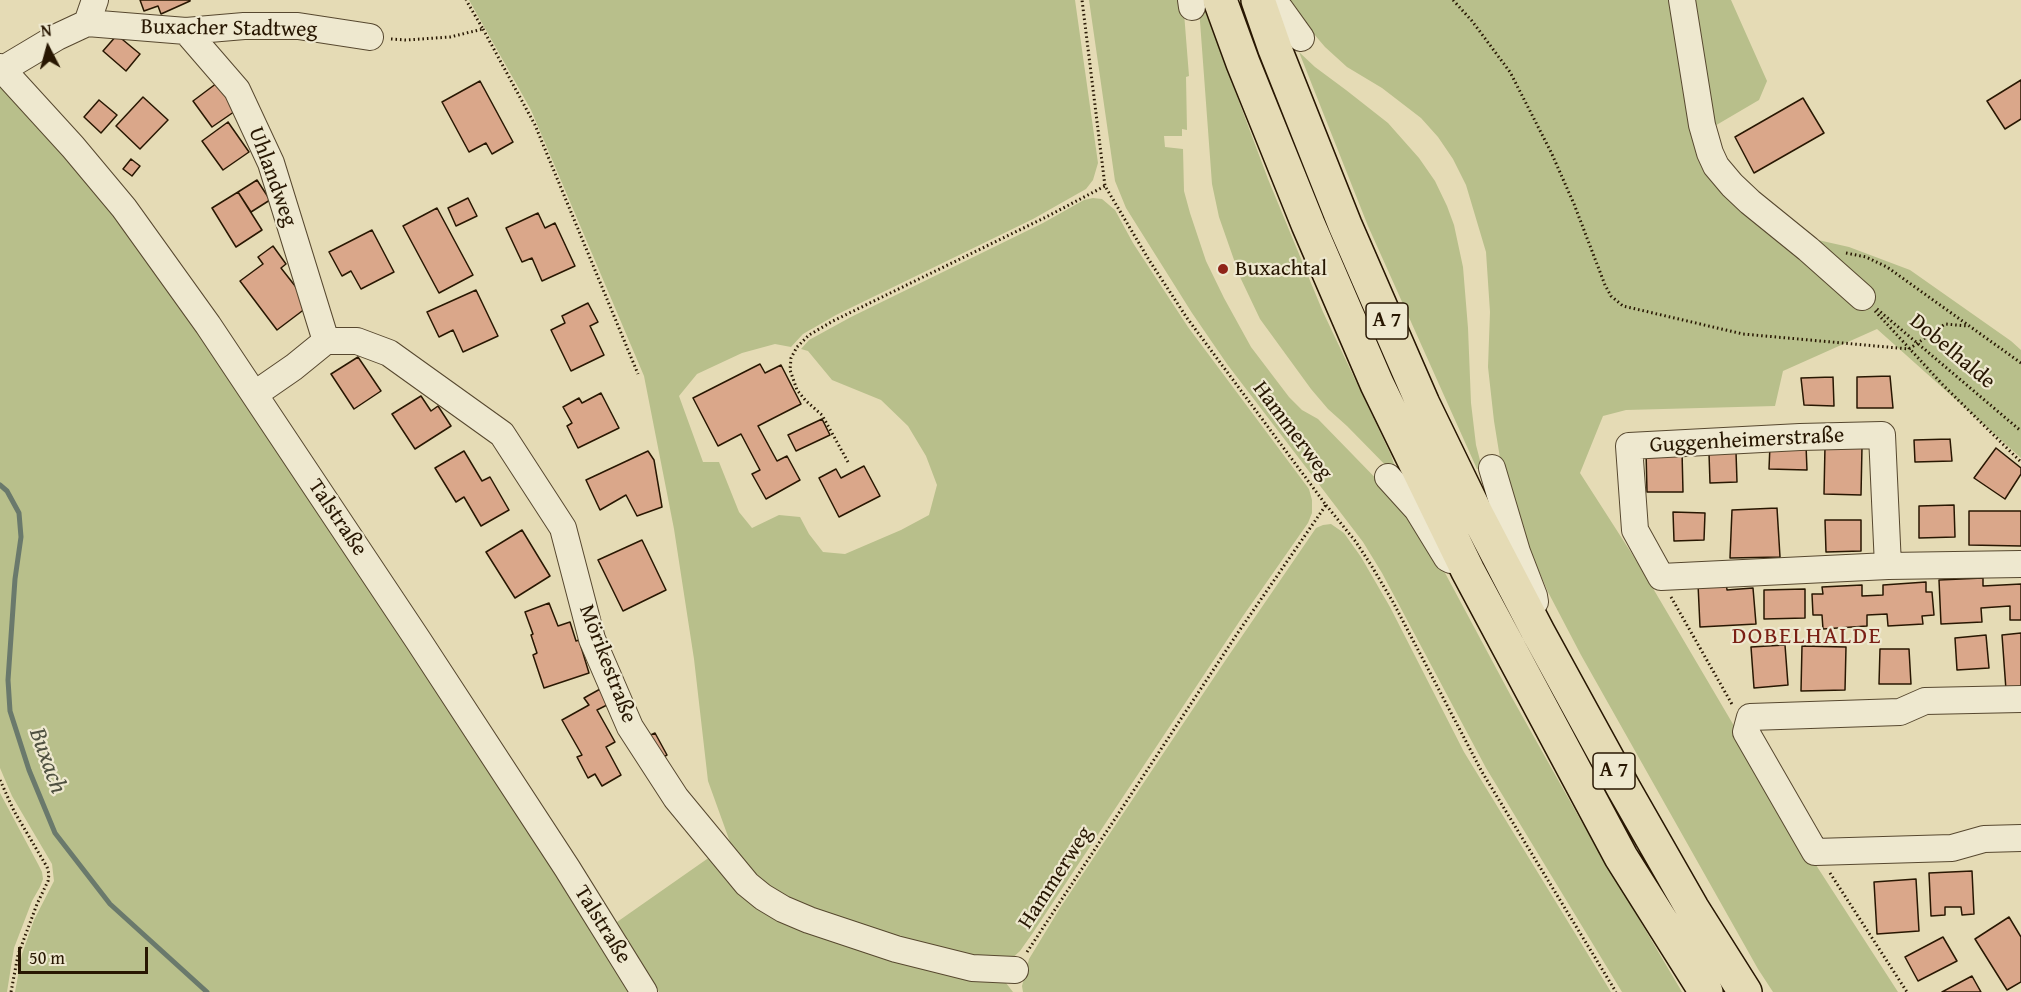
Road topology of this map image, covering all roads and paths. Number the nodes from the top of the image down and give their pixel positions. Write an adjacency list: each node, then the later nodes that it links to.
1 (466, 0): 9 (path)
2 (1082, 0): 14 (path, Hammerweg)
3 (1258, 0): 34 (highway, A 7)
4 (1276, 0): 12 (street)
5 (1453, 0): 20 (path)
6 (1682, 0): 15 (street)
7 (1201, 2): 32 (highway, A 7)
8 (92, 8): 10 (street, Buxacher Stadtweg); 13 (street)
9 (483, 29): 11 (path); 22 (path)
10 (186, 31): 11 (street, Buxacher Stadtweg); 18 (street, Uhlandweg)
11 (370, 37)
12 (1301, 38)
13 (1, 69): 23 (street, Talstraße)
14 (1105, 186): 25 (path); 29 (path, Hammerweg)
15 (1808, 249): 16 (street); 17 (path)
16 (1862, 297): 19 (path, Dobelhalde); 20 (path)
17 (1968, 326): 19 (path); 21 (path)
18 (326, 341): 23 (street); 40 (street, Mörikestraße)
19 (1917, 344): 20 (path); 24 (path, Dobelhalde)
20 (1910, 349): 26 (path)
21 (2021, 363)
22 (638, 374)
23 (255, 394): 42 (street, Talstraße)
24 (2021, 431)
25 (848, 462)
26 (2021, 462)
27 (1492, 468): 34 (street)
28 (1388, 477): 32 (street)
29 (1326, 505): 40 (path, Hammerweg); 43 (path)
30 (2021, 564): 31 (street)
31 (1887, 566): 33 (street); 33 (street, Guggenheimerstraße)
32 (1468, 571): 44 (highway, A 7)
33 (1665, 577): 36 (path)
34 (1538, 632): 45 (highway, A 7)
35 (2021, 699): 36 (street)
36 (1748, 723): 39 (street)
37 (0, 780): 41 (path)
38 (2021, 838): 39 (street)
39 (1815, 852): 46 (path)
40 (1015, 970)
41 (11, 992)
42 (644, 992)
43 (1617, 992)
44 (1706, 992)
45 (1745, 992)
46 (1907, 992)

